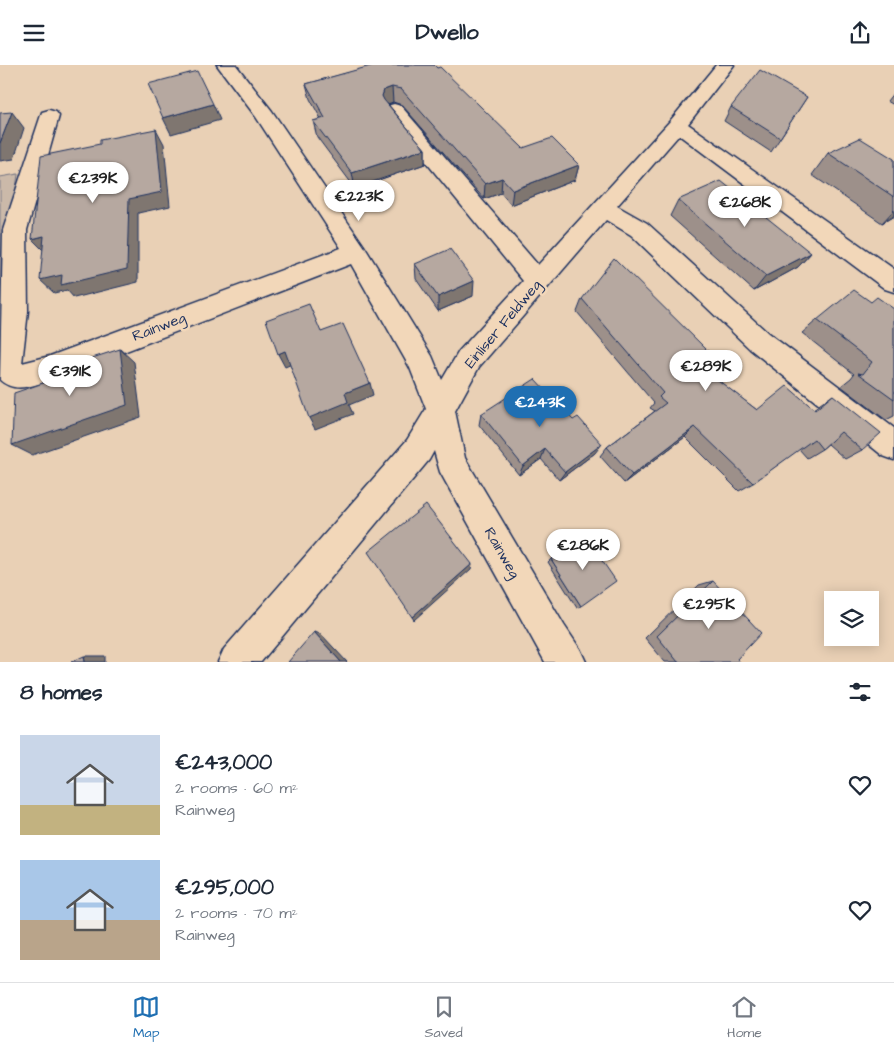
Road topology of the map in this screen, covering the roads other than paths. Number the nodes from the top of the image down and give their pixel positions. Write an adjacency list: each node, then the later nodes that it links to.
1 (226, 65): 7 (street, Rainweg)
2 (725, 65): 5 (street, Einliser Feldweg)
3 (394, 110): 8 (street)
4 (49, 116): 7 (street, Rainweg)
5 (677, 125): 6 (street, Einliser Feldweg); 9 (street)
6 (603, 208): 8 (street, Einliser Feldweg); 11 (street)
7 (356, 252): 10 (street, Rainweg)
8 (538, 281): 10 (street, Einliser Feldweg)
9 (894, 282)
10 (441, 411): 12 (street, Einliser Feldweg); 13 (street, Rainweg)
11 (894, 446)
12 (236, 662)
13 (567, 662)

